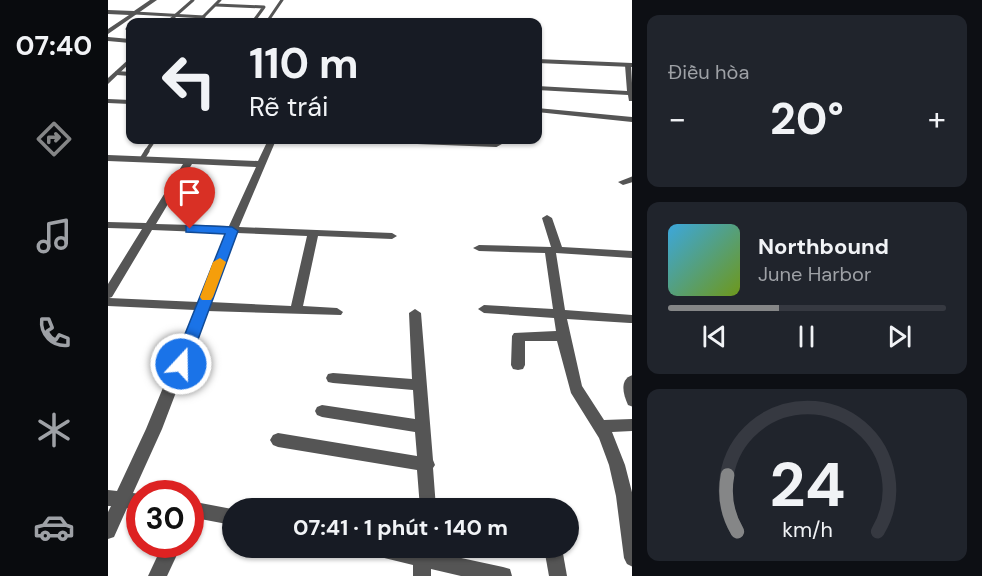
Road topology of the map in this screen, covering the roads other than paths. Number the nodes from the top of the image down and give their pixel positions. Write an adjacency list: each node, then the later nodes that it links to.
1 (154, 0): 7 (street)
2 (193, 0): 8 (lane)
3 (220, 0): 5 (lane)
4 (282, 0): 13 (lane)
5 (216, 5): 9 (lane); 12 (lane)
6 (108, 12): 7 (street)
7 (135, 13): 8 (lane); 10 (street)
8 (176, 16): 9 (lane); 11 (lane)
9 (204, 17)
10 (128, 18)
11 (173, 18)
12 (256, 18)
13 (270, 18)
14 (126, 19): 15 (street)
15 (108, 32)
16 (108, 39): 17 (street)
17 (126, 41)
18 (542, 61): 20 (street)
19 (126, 64): 21 (street)
20 (630, 65): 25 (street)
21 (117, 73): 22 (lane); 23 (street)
22 (126, 74)
23 (108, 82)
24 (542, 88): 25 (street)
25 (632, 97)
26 (108, 101): 27 (lane)
27 (126, 102)
28 (542, 111): 29 (street)
29 (632, 120)
30 (151, 144): 35 (lane)
31 (270, 144): 37 (street)
32 (477, 144): 33 (lane)
33 (500, 144)
34 (108, 158): 35 (street)
35 (142, 159): 36 (street)
36 (189, 161): 37 (street); 40 (street)
37 (261, 164): 41 (street)
38 (547, 218): 45 (street)
39 (108, 225): 40 (street)
40 (147, 227): 41 (street); 47 (street)
41 (232, 231): 42 (street); 49 (street)
42 (313, 234): 43 (street); 51 (street)
43 (392, 236)
44 (479, 248): 45 (street)
45 (554, 250): 46 (street); 54 (street)
46 (632, 255)
47 (108, 294)
48 (108, 302): 49 (street)
49 (203, 306): 51 (street); 69 (street)
50 (484, 309): 54 (street)
51 (296, 310): 52 (street)
52 (337, 312)
53 (415, 313): 60 (street)
54 (561, 313): 55 (street); 56 (street)
55 (630, 319)
56 (565, 336): 57 (street); 64 (street)
57 (518, 365)
58 (333, 378): 60 (street)
59 (632, 381): 61 (street)
60 (420, 385): 65 (street)
61 (632, 395)
62 (322, 411): 65 (street)
63 (632, 425): 64 (street)
64 (600, 426): 73 (street)
65 (423, 427): 67 (street)
66 (278, 440): 67 (street)
67 (427, 465): 68 (street)
68 (428, 498)
69 (115, 499): 72 (street)
70 (204, 512): 71 (street)
71 (222, 515)
72 (108, 531)
73 (632, 552)
74 (166, 558): 77 (street)
75 (555, 558): 79 (street)
76 (425, 560): 78 (street)
77 (157, 576)
78 (503, 576)
79 (558, 576)

